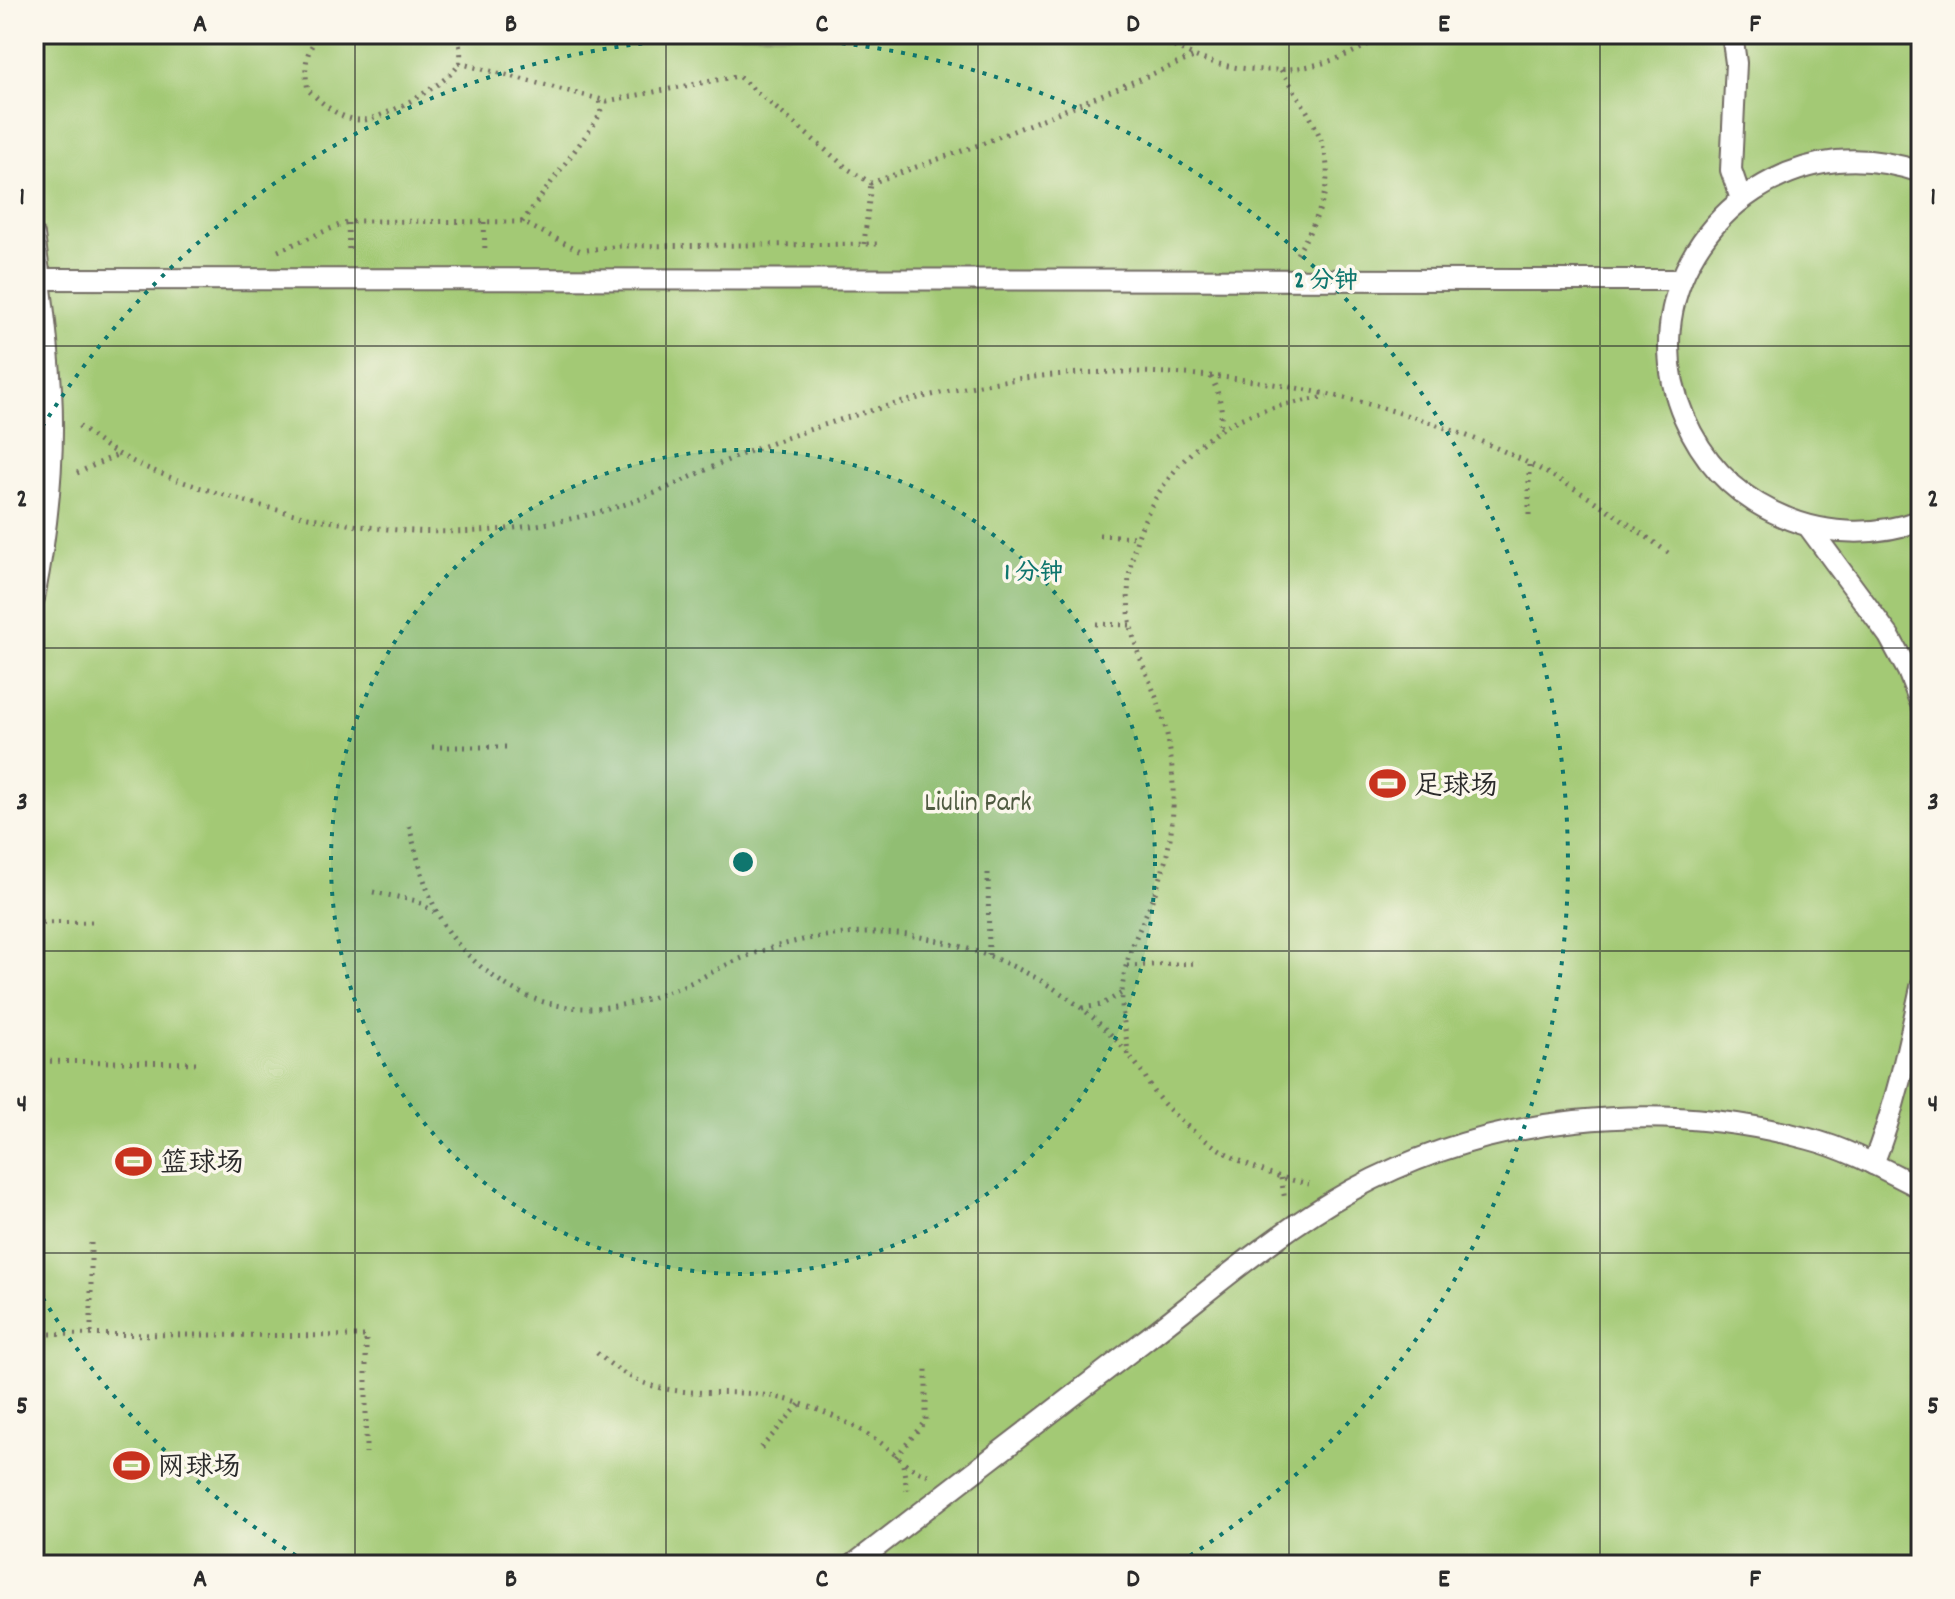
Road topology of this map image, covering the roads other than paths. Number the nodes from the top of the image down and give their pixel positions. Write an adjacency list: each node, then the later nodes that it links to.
1 (1732, 34): 3 (lane)
2 (1921, 172): 3 (lane)
3 (1741, 199): 6 (lane)
4 (34, 235): 5 (lane)
5 (37, 279): 6 (lane); 9 (lane)
6 (1681, 280): 8 (lane)
7 (1921, 520): 8 (lane)
8 (1808, 526): 10 (lane)
9 (34, 598)
10 (1921, 704)
11 (1921, 987): 12 (lane)
12 (1873, 1164): 13 (lane); 14 (lane)
13 (1921, 1188)
14 (853, 1565)

